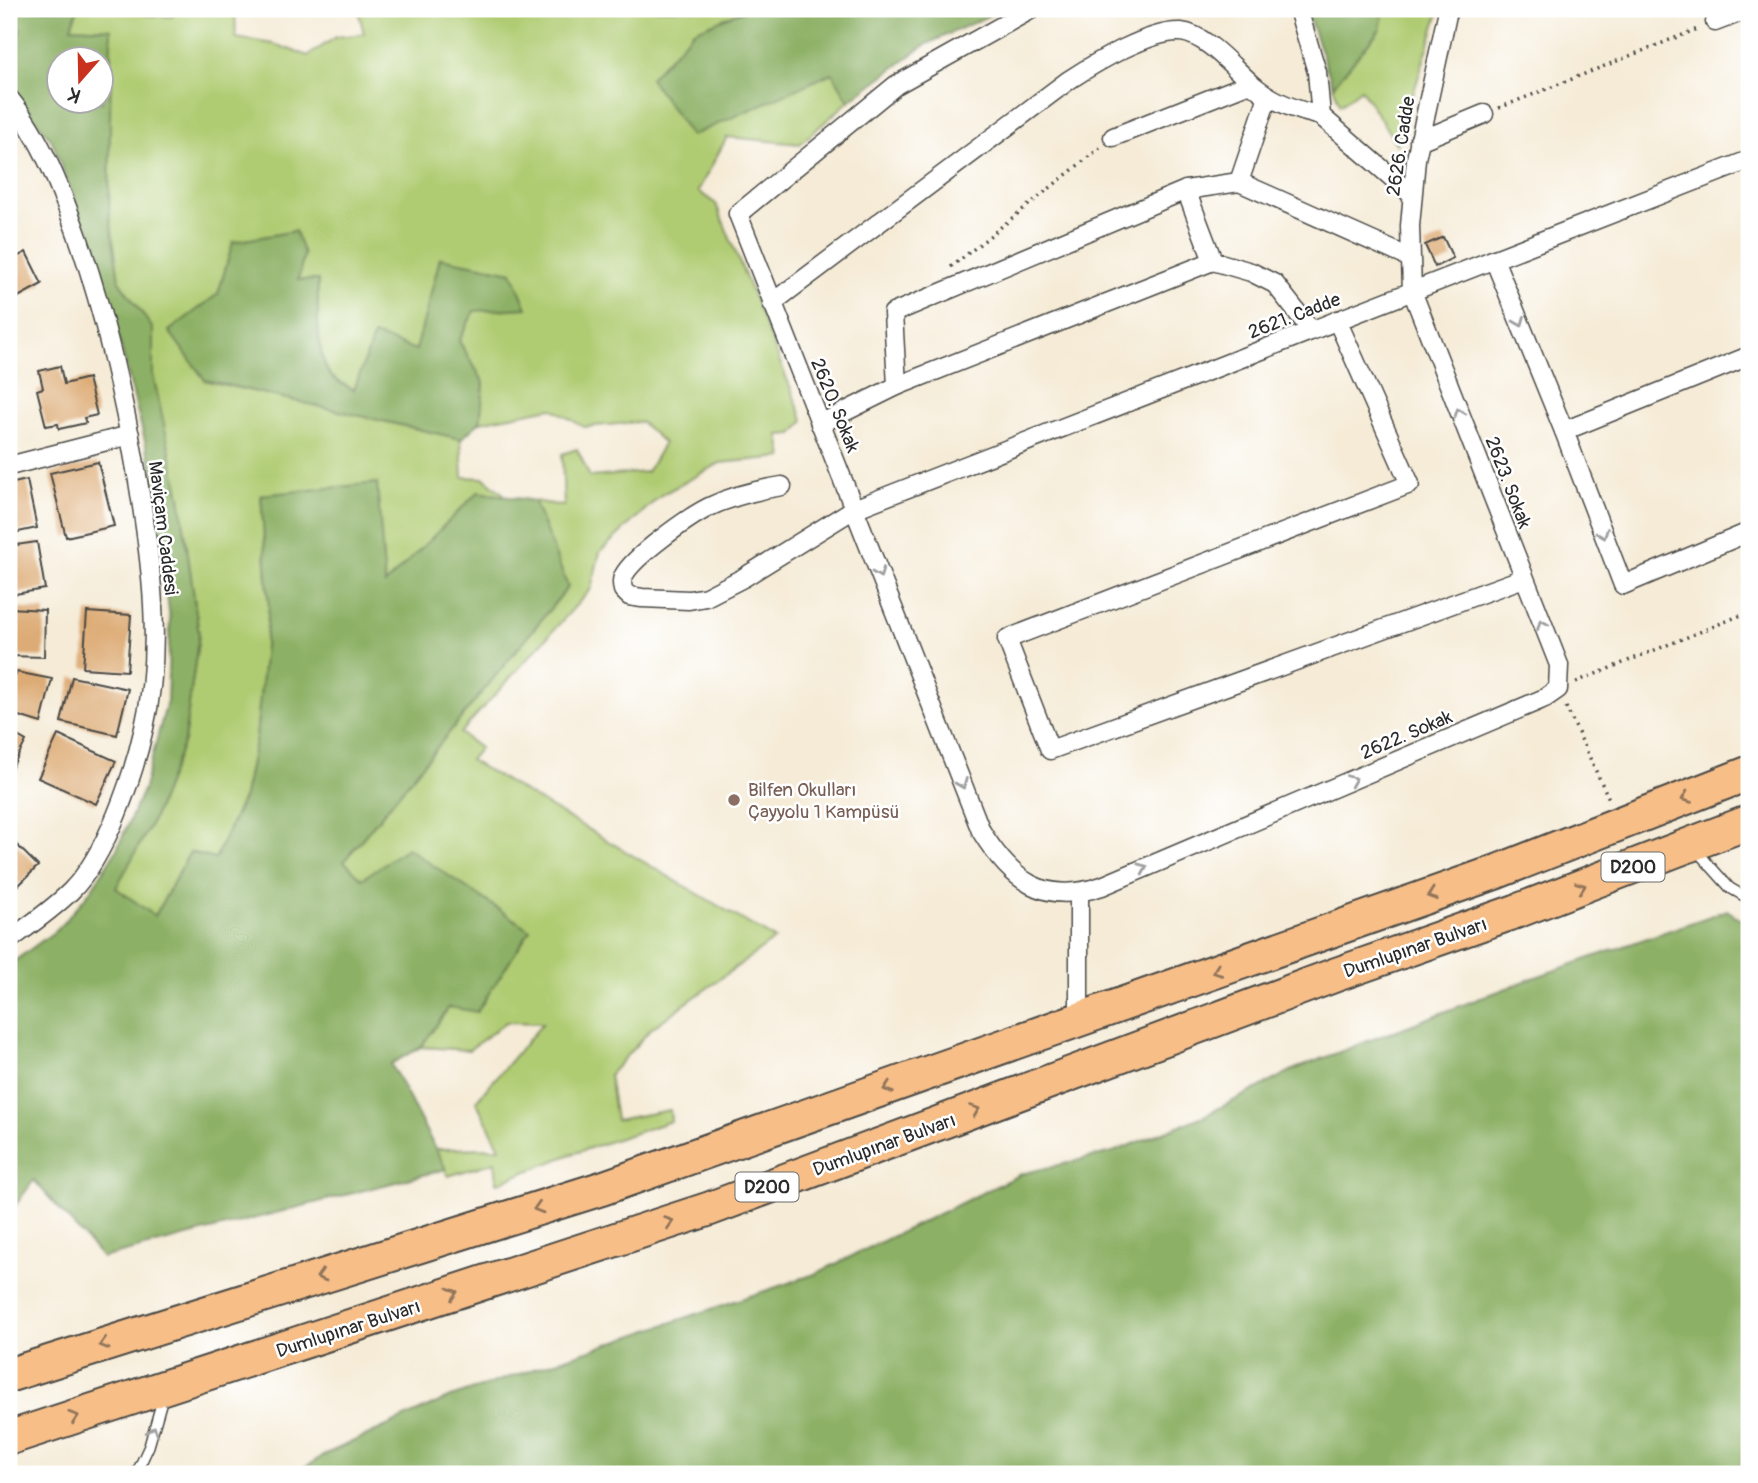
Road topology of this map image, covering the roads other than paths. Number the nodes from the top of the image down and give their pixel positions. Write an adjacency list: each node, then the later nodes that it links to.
1 (1031, 9): 21 (street, 2620. Sokak)
2 (1298, 9): 10 (street)
3 (1749, 9): 5 (street)
4 (1448, 10): 12 (street, 2626. Cadde)
5 (1715, 22)
6 (1250, 83): 7 (street); 11 (street); 21 (street)
7 (1268, 96): 10 (street); 14 (street)
8 (9, 98): 28 (street, Maviçam Caddesi)
9 (1484, 114): 12 (street)
10 (1321, 116): 16 (street)
11 (1113, 137)
12 (1419, 141): 16 (street, 2626. Cadde)
13 (1749, 160): 18 (street, 2621. Cadde)
14 (1239, 182): 15 (street); 17 (street)
15 (1186, 190): 19 (street); 25 (street)
16 (1412, 195): 17 (street, 2626. Cadde)
17 (1410, 258): 20 (street, 2626. Cadde)
18 (1494, 259): 20 (street, 2621. Cadde); 27 (street, one-way to 27)
19 (1213, 261): 23 (street); 25 (street)
20 (1412, 291): 22 (street, 2621. Cadde); 33 (street, 2623. Sokak, one-way to 20)
21 (772, 303): 26 (street, 2620. Sokak)
22 (1337, 320): 23 (street, 2621. Cadde); 33 (street)
23 (1311, 330): 31 (street, 2621. Cadde)
24 (1749, 356): 27 (street)
25 (897, 386): 26 (street)
26 (820, 424): 31 (street, 2620. Sokak)
27 (1564, 431): 32 (street, one-way to 32)
28 (130, 435): 29 (street); 40 (street, Maviçam Caddesi)
29 (9, 466)
30 (782, 486): 31 (street, 2621. Cadde)
31 (854, 509): 38 (street, 2620. Sokak, one-way to 38)
32 (1749, 532)
33 (1524, 578): 34 (street, 2623. Sokak, one-way to 33)
34 (1558, 689): 38 (street, 2622. Sokak, one-way to 34)
35 (1749, 773): 41 (highway, D200, one-way to 41)
36 (1749, 822): 37 (highway, Dumlupınar Bulvarı / D200)
37 (1691, 845): 39 (lane); 43 (highway, Dumlupınar Bulvarı / D200, one-way to 37)
38 (1079, 893): 41 (street)
39 (1749, 900)
40 (9, 940)
41 (1079, 1020): 42 (highway, D200, one-way to 42)
42 (9, 1372)
43 (166, 1387): 44 (highway, Dumlupınar Bulvarı / D200, one-way to 43); 45 (lane, one-way to 43)
44 (9, 1438)
45 (136, 1474)

